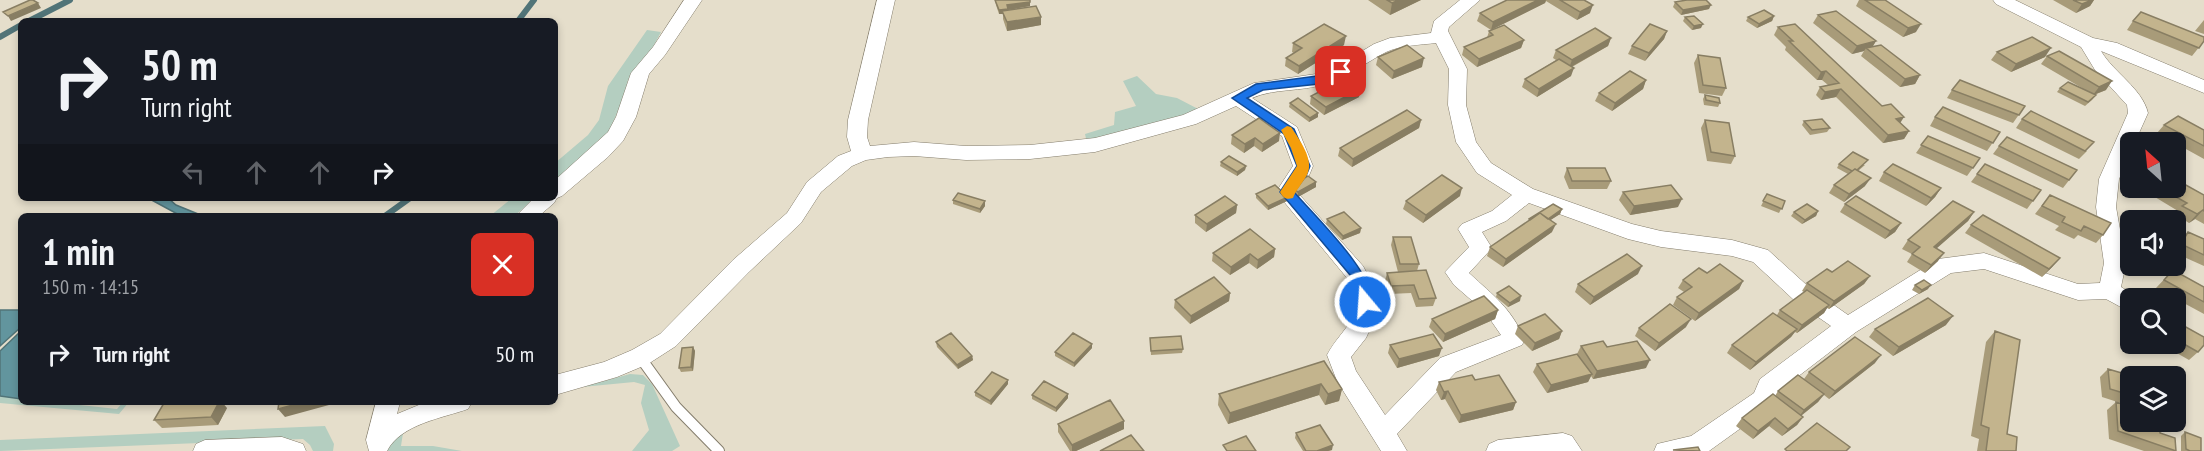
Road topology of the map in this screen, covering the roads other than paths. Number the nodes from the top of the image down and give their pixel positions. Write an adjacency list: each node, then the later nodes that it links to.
1 (693, 0): 10 (street)
2 (886, 0): 9 (street)
3 (1471, 0): 5 (street)
4 (2002, 0): 6 (street)
5 (1442, 37): 8 (street); 11 (street)
6 (2088, 43): 7 (street); 14 (street)
7 (2204, 87)
8 (1238, 98): 9 (street); 21 (street)
9 (862, 154): 17 (street)
10 (558, 189)
11 (1526, 194): 16 (street); 21 (street)
12 (543, 201): 13 (street)
13 (529, 213)
14 (2109, 291): 15 (street); 16 (street)
15 (2120, 297)
16 (1848, 326): 28 (street)
17 (640, 357): 18 (street); 25 (lane)
18 (558, 384)
19 (387, 405): 22 (street)
20 (446, 405): 22 (street)
21 (1389, 442)
22 (378, 446)
23 (205, 451): 24 (street)
24 (294, 451)
25 (719, 451)
26 (1498, 451): 27 (street)
27 (1570, 451)
28 (1666, 451)

